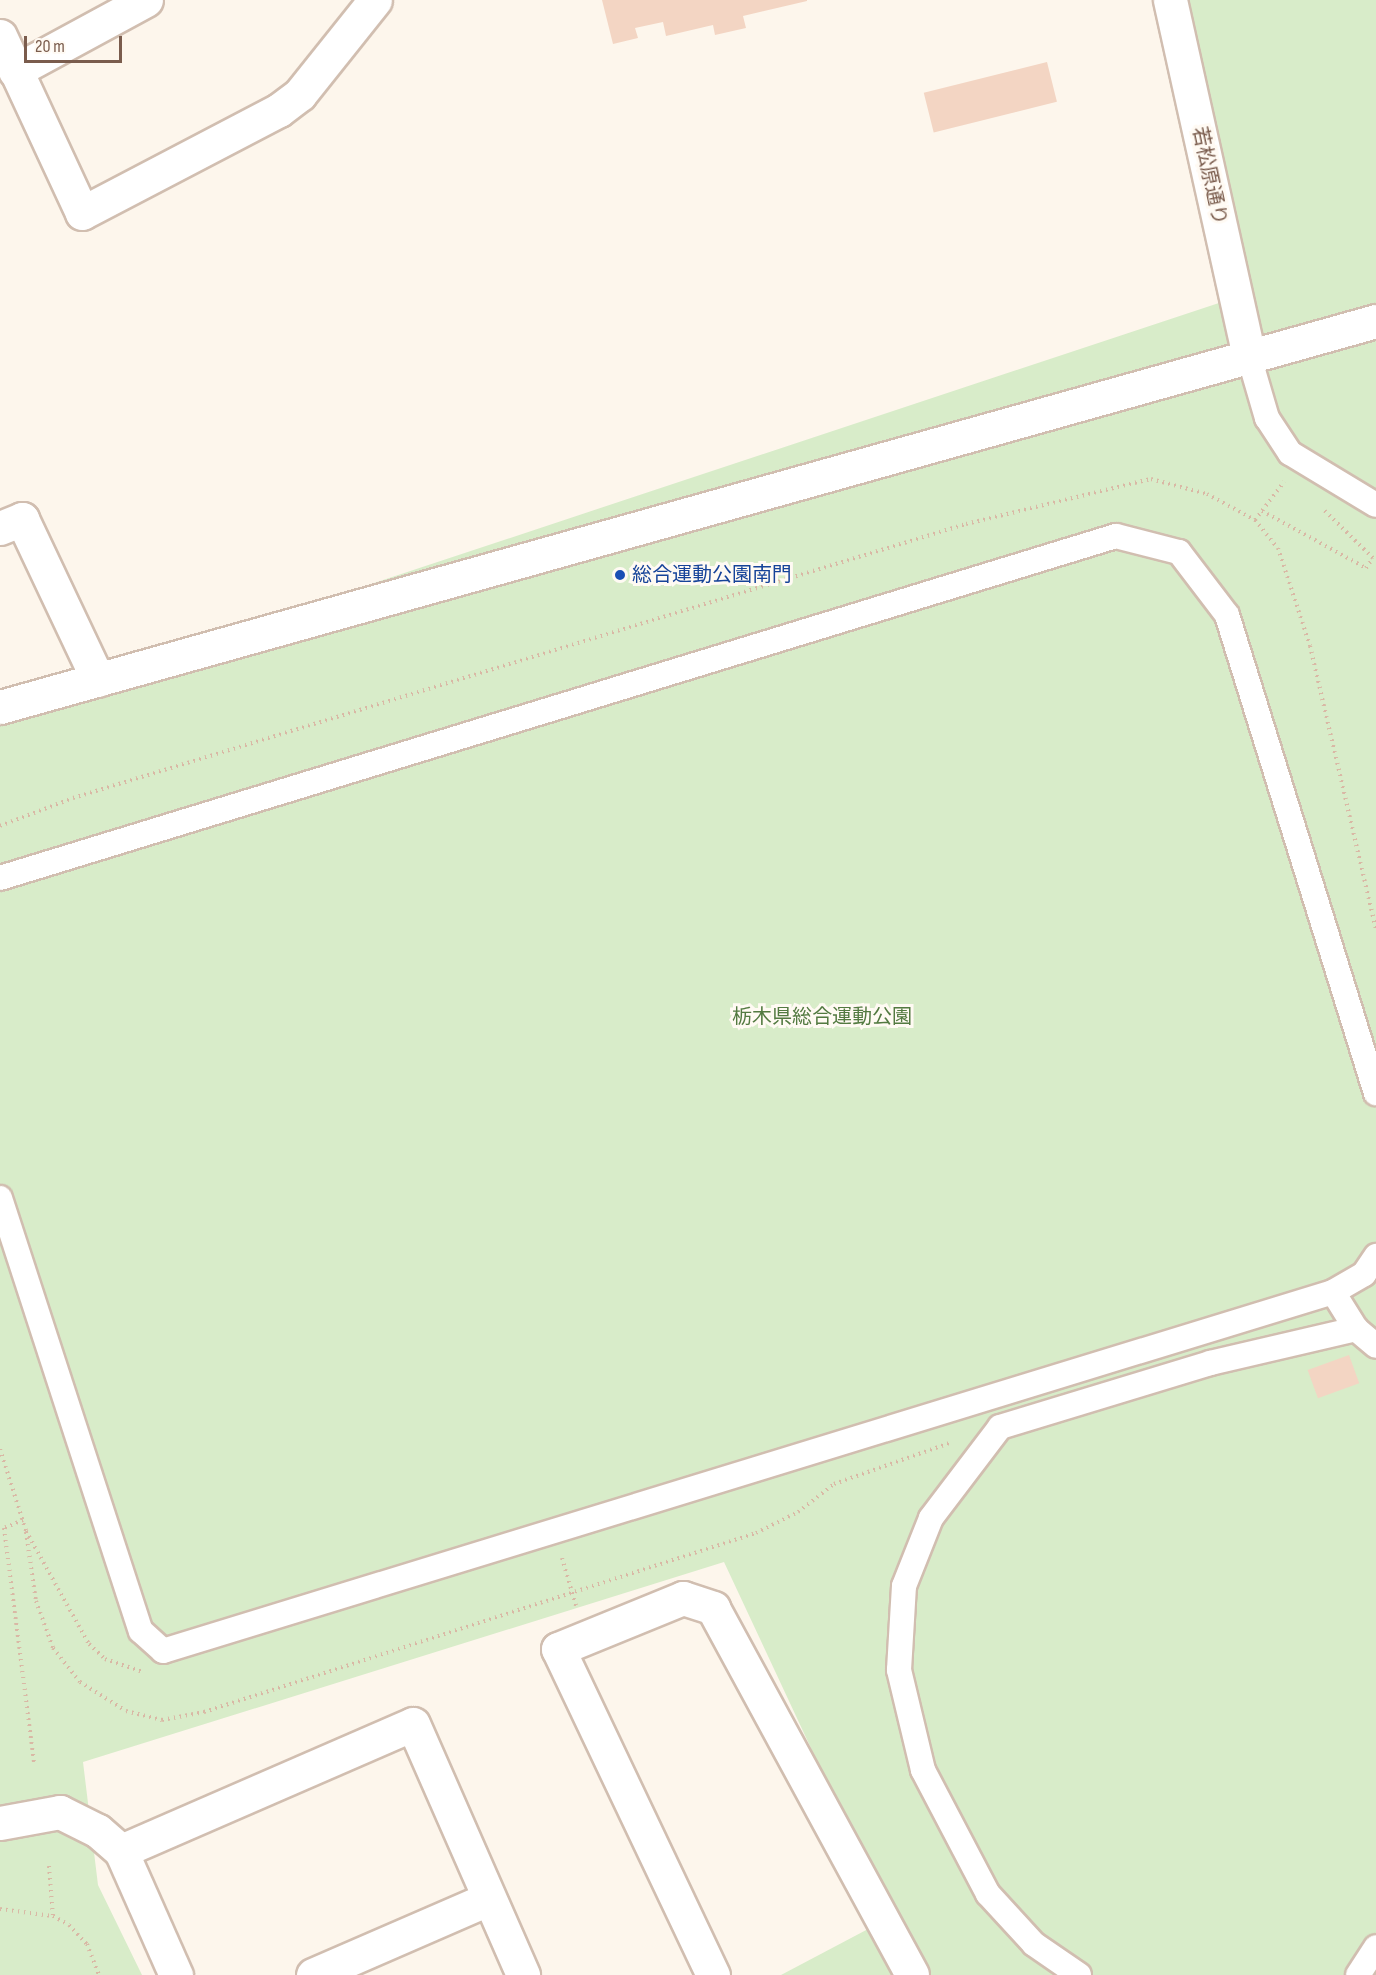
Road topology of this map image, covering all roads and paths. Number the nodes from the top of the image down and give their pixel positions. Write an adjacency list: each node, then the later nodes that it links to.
1 (146, 0): 5 (street)
2 (375, 0): 5 (street)
3 (1170, 0): 7 (street, 若松原通り)
4 (0, 36): 5 (street)
5 (15, 71)
6 (1376, 321): 7 (street)
7 (1248, 353): 10 (street); 14 (street)
8 (1289, 475): 11 (path)
9 (1314, 500): 11 (path)
10 (1376, 505)
11 (1262, 511): 12 (path)
12 (1255, 520): 16 (path); 18 (path)
13 (0, 528): 14 (street)
14 (98, 680): 15 (street)
15 (0, 707)
16 (0, 826)
17 (0, 878): 19 (street)
18 (1376, 929)
19 (1376, 1093)
20 (0, 1198): 22 (street)
21 (1376, 1256): 22 (street)
22 (1333, 1292): 23 (street)
23 (1356, 1329): 24 (street); 25 (street)
24 (1376, 1346)
25 (1000, 1427): 27 (path); 42 (street)
26 (23, 1520): 28 (path)
27 (559, 1549)
28 (34, 1762)
29 (0, 1822): 30 (street)
30 (121, 1851): 32 (street); 37 (street)
31 (49, 1866): 34 (path)
32 (488, 1899): 38 (street); 39 (street)
33 (0, 1909): 34 (path)
34 (53, 1916): 36 (path)
35 (1376, 1947): 43 (street)
36 (99, 1975)
37 (176, 1975)
38 (313, 1975)
39 (523, 1975)
40 (713, 1975): 41 (street)
41 (912, 1975)
42 (1079, 1975)
43 (1358, 1975)

